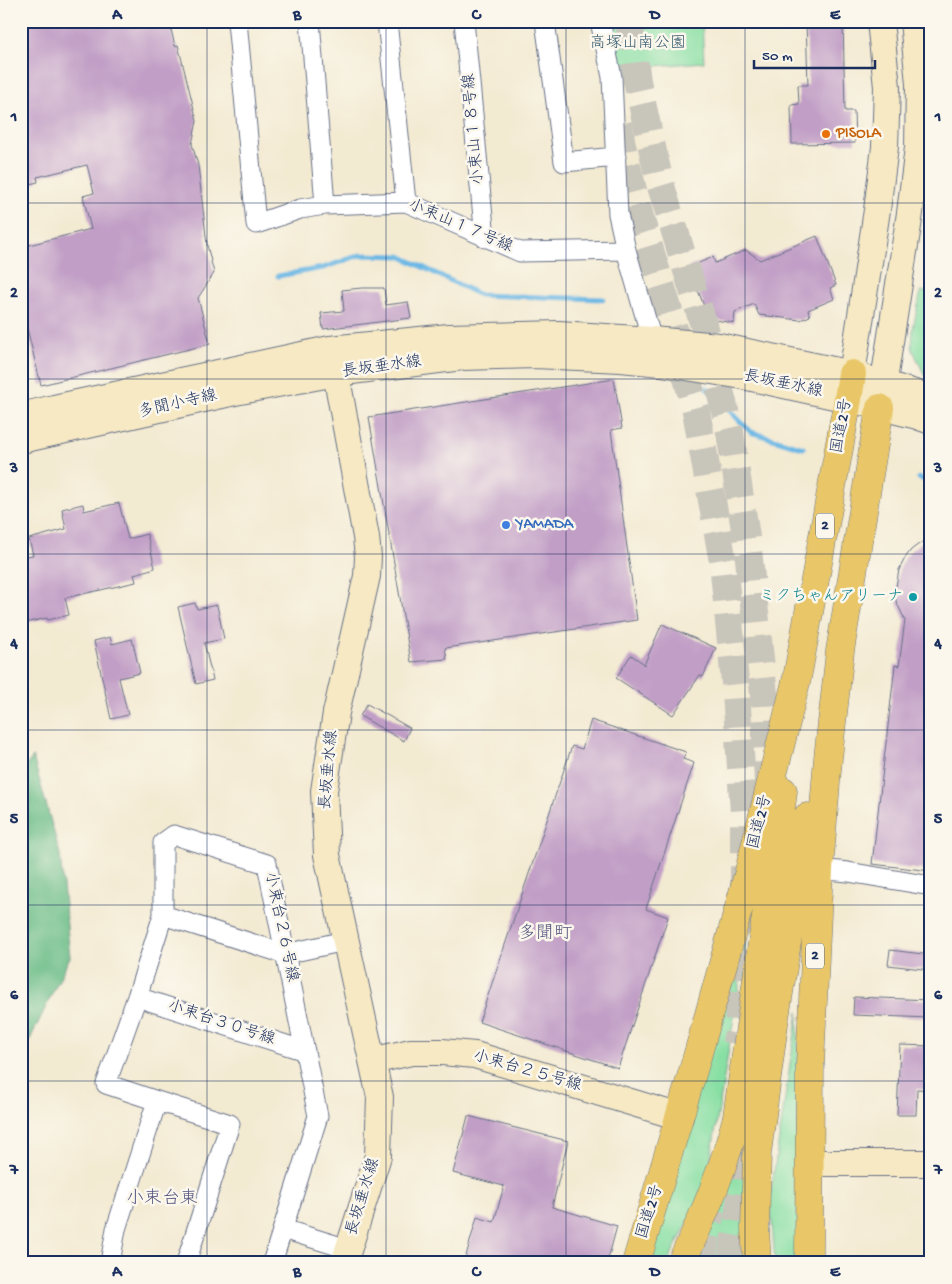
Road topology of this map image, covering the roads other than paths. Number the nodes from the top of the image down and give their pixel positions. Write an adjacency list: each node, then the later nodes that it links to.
1 (237, 21): 11 (street, 小束山１７号線)
2 (310, 21): 11 (street)
3 (387, 21): 10 (street)
4 (464, 21): 12 (street, 小束山１８号線)
5 (545, 21): 9 (street)
6 (600, 21): 9 (street)
7 (880, 21): 16 (main road)
8 (914, 21): 17 (main road)
9 (616, 157): 13 (street)
10 (406, 202): 11 (street, 小束山１７号線); 12 (street, 小束山１７号線)
11 (324, 206)
12 (485, 238): 13 (street, 小束山１７号線)
13 (626, 250): 14 (street)
14 (652, 340): 15 (main road, 長坂垂水線); 16 (main road, 長坂垂水線)
15 (333, 361): 16 (main road, 長坂垂水線); 19 (main road, 多聞小寺線); 21 (main road, 多聞小寺線); 27 (main road, 長坂垂水線)
16 (850, 387): 17 (main road, 長坂垂水線); 23 (highway, 国道2号 / 2)
17 (882, 395): 18 (main road); 20 (main road); 22 (highway, 国道2号 / 2)
18 (931, 398)
19 (21, 416)
20 (931, 421)
21 (21, 440)
22 (840, 651): 24 (highway, 国道2号 / 2); 43 (highway)
23 (796, 678): 33 (highway, 国道2号 / 2); 42 (highway)
24 (819, 869): 25 (street); 34 (highway, 国道2号 / 2)
25 (931, 886)
26 (163, 915): 28 (street); 28 (street, 小束台２６号線); 29 (street, 小束台２６号線)
27 (346, 941): 28 (street); 31 (main road, 長坂垂水線)
28 (285, 954): 30 (street, 小束台２６号線)
29 (137, 998): 30 (street, 小束台３０号線); 32 (street, 小束台２６号線)
30 (305, 1051): 36 (street, 小束台２６号線)
31 (372, 1062): 33 (main road, 小束台２５号線); 37 (main road, 長坂垂水線)
32 (156, 1101): 38 (street); 39 (street)
33 (680, 1117): 41 (highway, 国道2号 / 2)
34 (809, 1163): 35 (main road); 44 (highway, 国道2号 / 2)
35 (931, 1163)
36 (283, 1229): 37 (street); 40 (street, 小束台２６号線)
37 (346, 1256)
38 (110, 1263)
39 (186, 1263)
40 (272, 1263)
41 (636, 1263)
42 (681, 1263)
43 (757, 1263)
44 (809, 1263)

